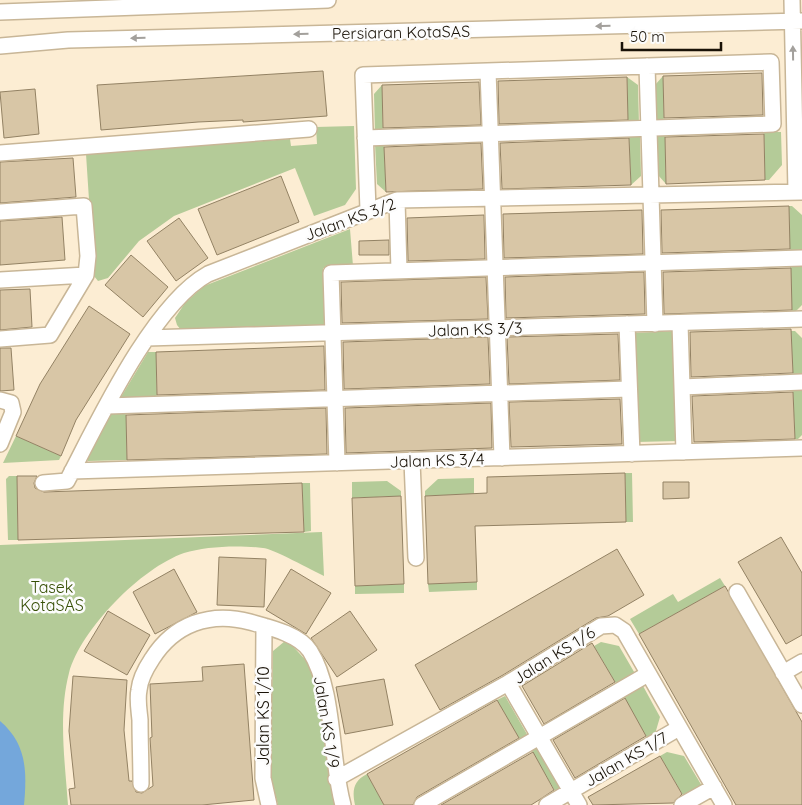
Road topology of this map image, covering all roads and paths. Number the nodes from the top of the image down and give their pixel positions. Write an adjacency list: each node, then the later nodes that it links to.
1 (328, 0): 3 (street, Persiaran KotaSAS)
2 (792, 0): 5 (street)
3 (259, 1): 4 (street, Persiaran KotaSAS)
4 (0, 12)
5 (797, 21): 6 (street, Persiaran KotaSAS, one-way to 6); 14 (street, one-way to 5)
6 (0, 46)
7 (646, 66): 8 (street); 10 (street); 10 (street)
8 (488, 71): 11 (street); 12 (street)
9 (308, 129): 13 (street)
10 (649, 129): 11 (street); 15 (street)
11 (490, 134): 12 (street); 16 (street)
12 (365, 138): 18 (street)
13 (0, 152)
14 (799, 192): 15 (street, Jalan KS 3/2)
15 (651, 195): 16 (street, Jalan KS 3/2); 21 (street)
16 (492, 198): 17 (street, Jalan KS 3/2); 22 (street)
17 (397, 200): 18 (street, Jalan KS 3/2); 23 (street)
18 (368, 210): 32 (street, Jalan KS 3/2)
19 (0, 212): 24 (street)
20 (802, 258): 21 (street)
21 (653, 263): 22 (street); 29 (street)
22 (495, 268): 23 (street); 30 (street)
23 (399, 271): 31 (street)
24 (86, 275): 25 (street); 33 (street)
25 (0, 280)
26 (802, 319): 27 (street, Jalan KS 3/3)
27 (680, 323): 29 (street, Jalan KS 3/3); 35 (street)
28 (627, 324): 29 (street, Jalan KS 3/3); 30 (street, Jalan KS 3/3); 36 (street)
29 (655, 324)
30 (498, 328): 31 (street, Jalan KS 3/3); 37 (street)
31 (332, 333): 32 (street, Jalan KS 3/3); 38 (street)
32 (148, 338): 40 (street, Jalan KS 3/2)
33 (0, 339)
34 (802, 382): 35 (street)
35 (682, 387): 43 (street)
36 (629, 389): 37 (street); 44 (street)
37 (499, 393): 38 (street); 45 (street)
38 (335, 398): 40 (street); 47 (street)
39 (6, 402): 41 (street)
40 (107, 406): 48 (street, Jalan KS 3/2)
41 (0, 444)
42 (802, 448): 43 (street, Jalan KS 3/4)
43 (684, 452): 44 (street, Jalan KS 3/4)
44 (632, 454): 45 (street, Jalan KS 3/4)
45 (502, 458): 46 (street, Jalan KS 3/4)
46 (412, 461): 47 (street, Jalan KS 3/4); 50 (street)
47 (336, 463): 48 (street, Jalan KS 3/4)
48 (72, 472): 49 (street)
49 (43, 483)
50 (416, 558)
51 (737, 592): 54 (street)
52 (264, 626): 60 (street, Jalan KS 1/9); 61 (street, Jalan KS 1/9); 64 (street, Jalan KS 1/10)
53 (802, 662): 54 (street)
54 (783, 673): 57 (street)
55 (648, 674): 56 (street, Jalan KS 1/6); 58 (street, Jalan KS 1/6); 59 (street)
56 (508, 683): 59 (street); 60 (street, Jalan KS 1/6)
57 (802, 705)
58 (679, 728): 62 (street, Jalan KS 1/6); 63 (street, Jalan KS 1/7)
59 (540, 737): 63 (street); 66 (street)
60 (336, 779): 65 (street, Jalan KS 1/9)
61 (142, 784)
62 (714, 787): 69 (street); 70 (street, Jalan KS 1/6)
63 (571, 791): 67 (street, Jalan KS 1/7); 68 (street)
64 (269, 805)
65 (343, 805)
66 (422, 805)
67 (547, 805)
68 (579, 805)
69 (682, 805)
70 (724, 805)

